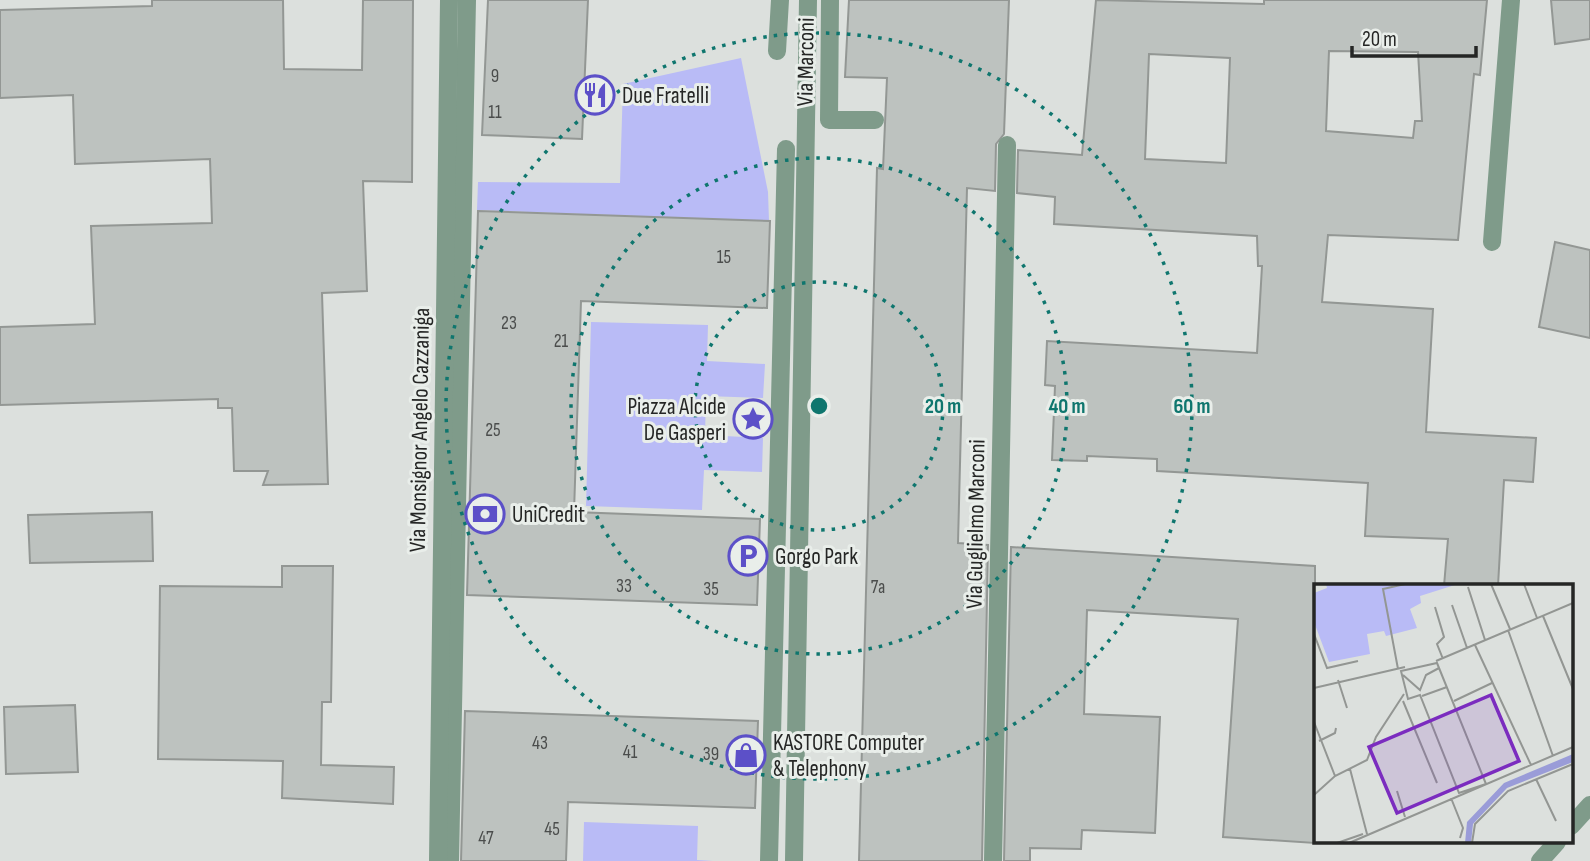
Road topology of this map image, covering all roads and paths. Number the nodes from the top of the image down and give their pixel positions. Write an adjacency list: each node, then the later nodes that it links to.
1 (449, 0): 15 (street, Via Monsignor Angelo Cazzaniga)
2 (467, 0): 16 (street)
3 (780, 0): 7 (street)
4 (808, 0): 18 (street)
5 (830, 0): 8 (street, Via Marconi)
6 (1511, 0): 11 (street)
7 (776, 51)
8 (875, 120)
9 (1007, 145): 19 (street, Via Guglielmo Marconi)
10 (786, 149): 17 (street)
11 (1492, 242)
12 (1590, 805): 13 (street)
13 (1572, 826)
14 (1555, 844): 20 (street)
15 (438, 861)
16 (450, 861)
17 (769, 861)
18 (794, 861)
19 (993, 861)
20 (1540, 861)

